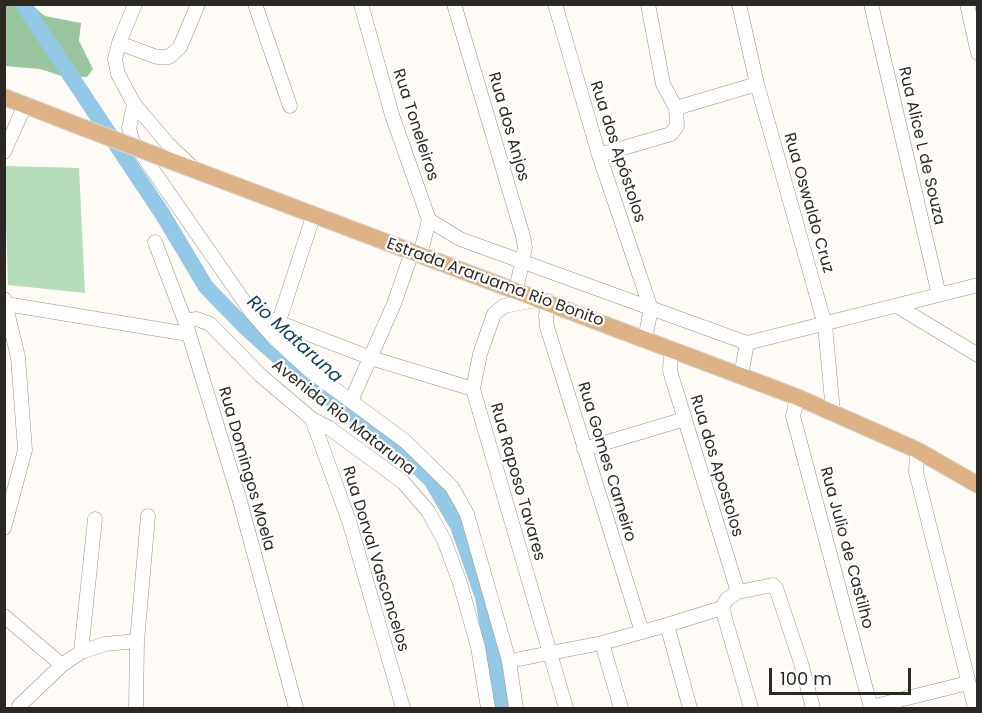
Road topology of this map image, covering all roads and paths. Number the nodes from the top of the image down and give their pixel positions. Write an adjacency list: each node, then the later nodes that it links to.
1 (135, 4): 11 (street)
2 (198, 4): 11 (street)
3 (255, 4): 17 (street)
4 (361, 4): 24 (street, Rua Toneleiros)
5 (454, 4): 27 (street, Rua dos Anjos)
6 (555, 4): 21 (street, Rua dos Apóstolos)
7 (648, 4): 18 (street)
8 (739, 4): 13 (street, Rua Oswaldo Cruz)
9 (871, 4): 30 (street, Rua Alice L de Souza)
10 (967, 4): 12 (street)
11 (119, 43): 15 (street)
12 (978, 53)
13 (758, 84): 18 (street); 37 (street, Rua Oswaldo Cruz)
14 (4, 98): 16 (main road, Estrada Araruama Rio Bonito)
15 (134, 104): 22 (street); 35 (street)
16 (25, 105): 19 (street); 22 (main road, Estrada Araruama Rio Bonito, bridge)
17 (290, 106)
18 (676, 108): 21 (street)
19 (8, 133): 20 (street)
20 (4, 152)
21 (599, 155): 34 (street, Rua dos Apóstolos)
22 (196, 170): 23 (main road, Estrada Araruama Rio Bonito)
23 (314, 214): 26 (main road, Estrada Araruama Rio Bonito); 36 (street)
24 (429, 220): 26 (street); 27 (street)
25 (155, 242): 38 (street, Rua Domingos Moela)
26 (416, 254): 29 (main road, Estrada Araruama Rio Bonito); 45 (street)
27 (522, 260): 29 (street, Rua dos Anjos); 34 (street)
28 (978, 285): 30 (street)
29 (516, 290): 31 (main road, Estrada Araruama Rio Bonito)
30 (939, 295): 33 (street)
31 (546, 300): 40 (main road, Estrada Araruama Rio Bonito); 47 (street, Rua Raposo Tavares); 53 (street, Rua Gomes Carneiro)
32 (5, 301): 38 (street, Avenida Rio Mataruna); 42 (street)
33 (897, 306): 37 (street); 44 (street)
34 (651, 309): 40 (street, Rua dos Apóstolos); 41 (street)
35 (252, 313): 36 (street); 39 (street)
36 (280, 322): 39 (street); 45 (street)
37 (825, 325): 41 (street); 50 (street, Rua Oswaldo Cruz)
38 (186, 327): 51 (street, Avenida Rio Mataruna); 74 (street, Rua Domingos Moela)
39 (273, 337): 49 (street)
40 (645, 339): 43 (main road, Estrada Araruama Rio Bonito)
41 (747, 343): 46 (street)
42 (10, 344): 56 (street)
43 (671, 349): 46 (main road, Estrada Araruama Rio Bonito); 52 (street, Rua dos Apostolos)
44 (978, 355)
45 (371, 358): 47 (street); 49 (street)
46 (741, 375): 48 (main road, Estrada Araruama Rio Bonito)
47 (473, 389): 68 (street, Rua Raposo Tavares)
48 (797, 397): 50 (main road, Estrada Araruama Rio Bonito); 83 (street, Rua Julio de Castilho)
49 (351, 401): 69 (street)
50 (833, 412): 54 (main road, Estrada Araruama Rio Bonito)
51 (312, 419): 75 (street, Rua Dorval Vasconcelos); 76 (street, Avenida Rio Mataruna)
52 (685, 419): 53 (street); 60 (street, Rua dos Apostolos)
53 (584, 449): 64 (street, Rua Gomes Carneiro)
54 (917, 450): 55 (main road, Estrada Araruama Rio Bonito); 71 (street)
55 (978, 485)
56 (10, 491): 59 (street)
57 (148, 516): 65 (street)
58 (95, 519): 67 (street)
59 (4, 528)
60 (738, 592): 61 (street); 82 (street)
61 (722, 608): 63 (street); 81 (street)
62 (4, 616): 70 (street)
63 (668, 625): 64 (street); 80 (street)
64 (642, 632): 66 (street)
65 (136, 641): 67 (street); 73 (street)
66 (602, 643): 68 (street); 79 (street)
67 (81, 652): 70 (street)
68 (550, 654): 69 (street); 78 (street, Rua Raposo Tavares)
69 (509, 661): 77 (street)
70 (62, 665): 72 (street)
71 (968, 683): 83 (street); 84 (street)
72 (19, 706)
73 (136, 708)
74 (296, 708)
75 (403, 708)
76 (489, 708)
77 (516, 708)
78 (566, 708)
79 (621, 708)
80 (690, 708)
81 (751, 708)
82 (813, 708)
83 (871, 708)
84 (975, 708)

